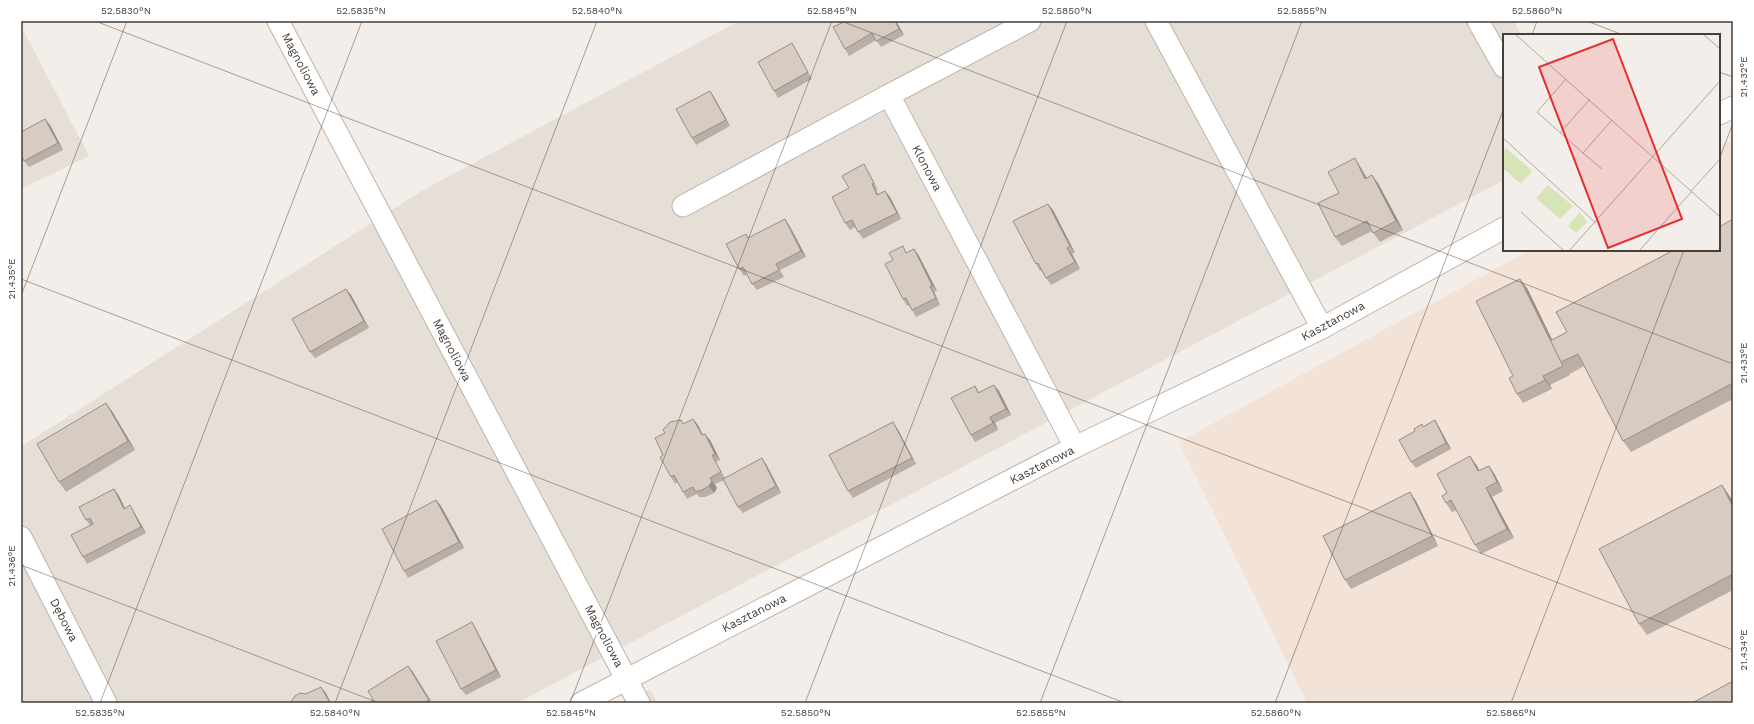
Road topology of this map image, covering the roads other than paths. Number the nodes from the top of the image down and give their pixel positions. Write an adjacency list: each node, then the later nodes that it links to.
1 (278, 21): 14 (street, Magnoliowa)
2 (1030, 21): 6 (street)
3 (1156, 21): 11 (street)
4 (1478, 21): 5 (street)
5 (1503, 65)
6 (889, 95): 9 (street); 12 (street, Klonowa)
7 (1733, 107): 8 (street)
8 (1720, 114)
9 (683, 206)
10 (1503, 229): 11 (street, Kasztanowa)
11 (1322, 328): 12 (street, Kasztanowa)
12 (1075, 447): 14 (street, Kasztanowa)
13 (21, 537): 15 (street, Dębowa)
14 (627, 679): 16 (street, Kasztanowa); 17 (street, Magnoliowa)
15 (106, 703)
16 (581, 703)
17 (639, 703)

